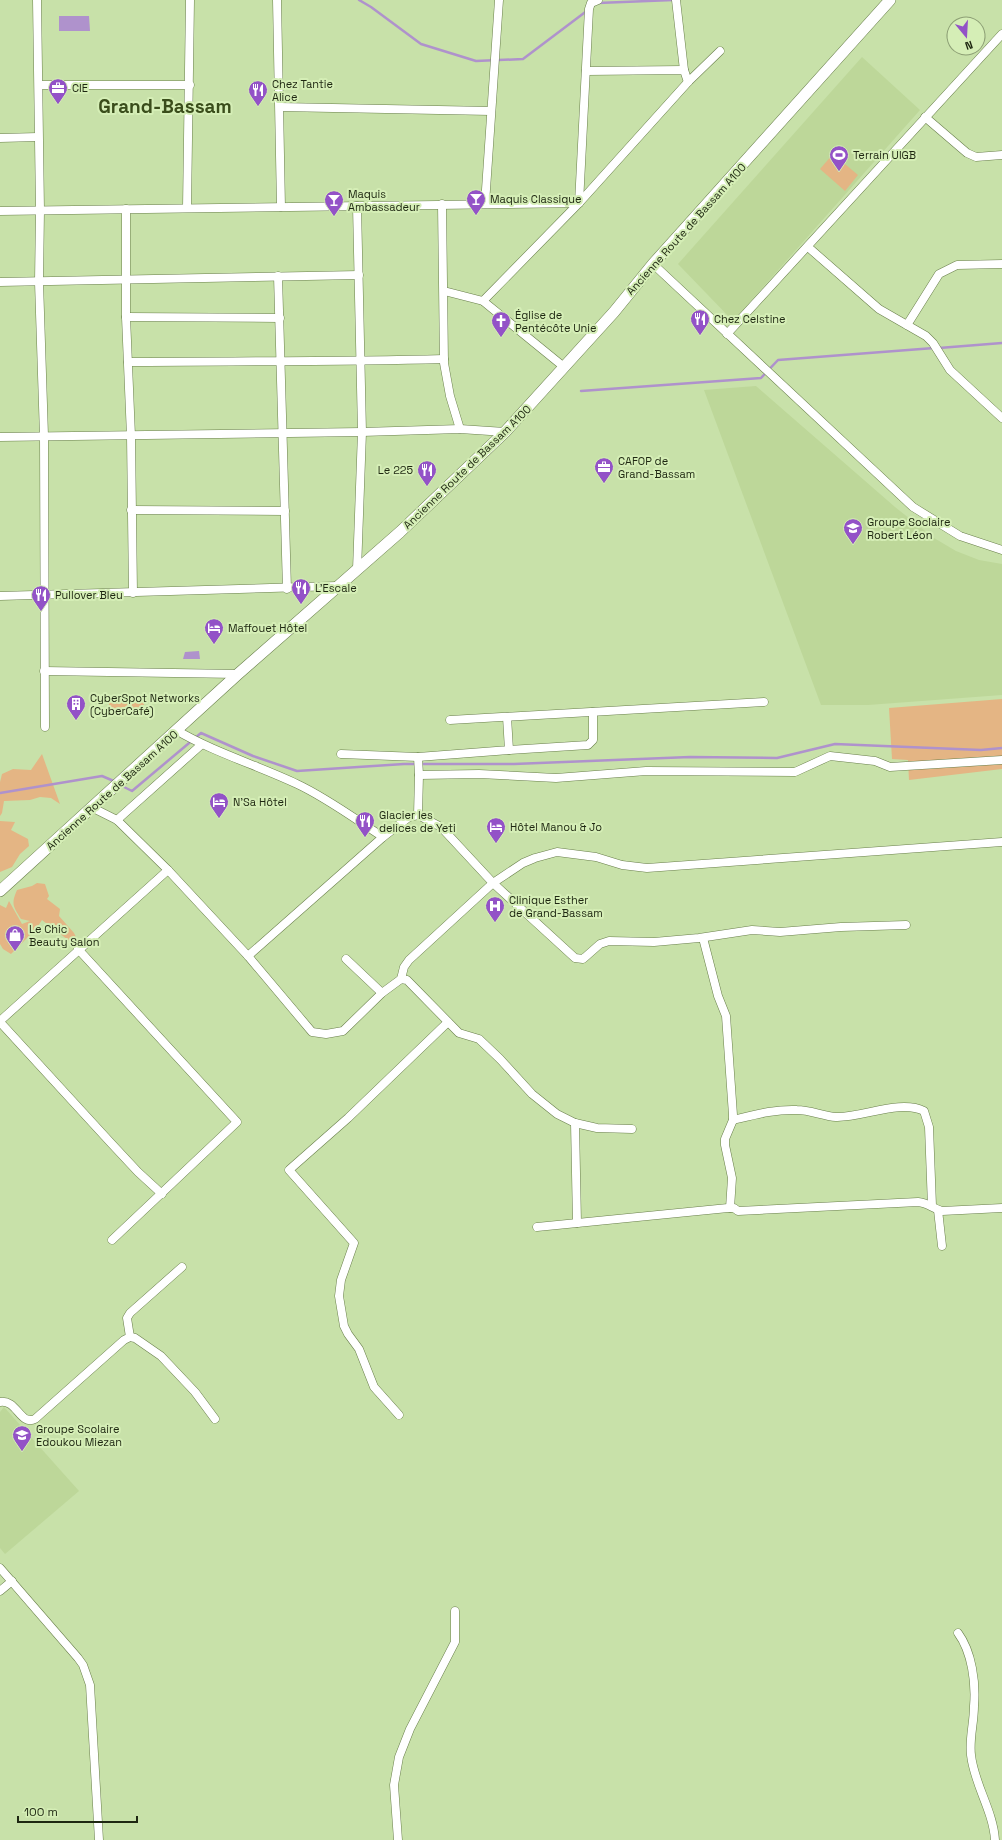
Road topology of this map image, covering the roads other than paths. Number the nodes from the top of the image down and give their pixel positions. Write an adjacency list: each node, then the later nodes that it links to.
1 (37, 0): 13 (street)
2 (190, 0): 14 (street)
3 (278, 0): 15 (street)
4 (499, 0): 16 (street)
5 (598, 0): 11 (street)
6 (676, 0): 10 (street)
7 (890, 0): 31 (main road, Ancienne Route de Bassam A100)
8 (1002, 34): 17 (street)
9 (720, 51): 12 (street)
10 (684, 70): 11 (street); 12 (street)
11 (586, 71): 21 (street)
12 (688, 82): 21 (street)
13 (39, 85): 14 (street); 18 (street)
14 (190, 85): 26 (street)
15 (280, 107): 16 (street); 25 (street)
16 (491, 111): 23 (street)
17 (925, 117): 20 (street); 30 (street)
18 (38, 137): 19 (street); 29 (street)
19 (0, 138)
20 (1002, 155)
21 (579, 203): 23 (street); 39 (street)
22 (442, 204): 23 (street); 24 (street); 38 (street)
23 (485, 204)
24 (357, 206): 25 (street); 34 (street)
25 (281, 207): 26 (street)
26 (187, 208): 27 (street)
27 (126, 209): 29 (street); 35 (street)
28 (0, 210): 29 (street)
29 (40, 210): 37 (street)
30 (808, 247): 42 (street); 43 (street)
31 (653, 264): 43 (street); 48 (main road, Ancienne Route de Bassam A100)
32 (1002, 264): 42 (street)
33 (278, 276): 34 (street); 35 (street); 41 (street)
34 (359, 276): 47 (street)
35 (126, 279): 37 (street); 40 (street)
36 (0, 282): 37 (street)
37 (39, 282): 54 (street)
38 (444, 291): 39 (street); 44 (street)
39 (483, 301): 48 (street)
40 (126, 317): 41 (street); 46 (street)
41 (280, 318): 45 (street)
42 (907, 325): 49 (street)
43 (727, 334): 59 (street)
44 (444, 359): 47 (street); 50 (street)
45 (281, 360): 46 (street); 47 (street); 53 (street)
46 (128, 362): 55 (street)
47 (360, 362): 51 (street)
48 (564, 367): 52 (main road, Ancienne Route de Bassam A100)
49 (1002, 418)
50 (460, 429): 51 (street); 52 (street)
51 (362, 432): 53 (street); 60 (street)
52 (505, 432): 60 (main road, Ancienne Route de Bassam A100)
53 (284, 433): 55 (street); 58 (street)
54 (44, 436): 55 (street); 56 (street); 64 (street)
55 (131, 436): 57 (street)
56 (0, 437)
57 (131, 510): 58 (street); 63 (street)
58 (285, 511): 62 (street)
59 (1002, 550)
60 (357, 570): 61 (main road, Ancienne Route de Bassam A100)
61 (337, 586): 62 (street); 67 (main road, Ancienne Route de Bassam A100)
62 (287, 589): 63 (street)
63 (133, 593): 64 (street)
64 (45, 594): 65 (street); 66 (street)
65 (0, 596)
66 (44, 671): 67 (street); 72 (street)
67 (238, 674): 73 (main road, Ancienne Route de Bassam A100)
68 (764, 702): 69 (street)
69 (593, 712): 70 (street); 75 (street)
70 (506, 717): 71 (street); 75 (street)
71 (450, 720)
72 (45, 727)
73 (176, 730): 74 (street); 80 (main road, Ancienne Route de Bassam A100)
74 (201, 744): 82 (street); 83 (street)
75 (509, 750): 77 (street)
76 (341, 754): 77 (street)
77 (418, 757): 79 (street)
78 (1002, 760): 79 (street)
79 (419, 775): 81 (street)
80 (93, 808): 82 (street); 87 (main road, Ancienne Route de Bassam A100)
81 (418, 815): 83 (street); 86 (street)
82 (117, 820): 85 (street)
83 (383, 837): 91 (street)
84 (1002, 842): 86 (street)
85 (168, 870): 90 (street); 91 (street)
86 (493, 883): 89 (street); 93 (street)
87 (3, 886)
88 (906, 925): 89 (street)
89 (703, 938): 97 (street)
90 (78, 949): 95 (street); 100 (street)
91 (248, 956): 94 (street)
92 (346, 959): 94 (street)
93 (401, 979): 94 (street); 96 (street)
94 (382, 993)
95 (0, 1022): 100 (street)
96 (448, 1022): 98 (street); 111 (street)
97 (733, 1120): 101 (street); 102 (street)
98 (575, 1123): 99 (street); 104 (street)
99 (632, 1129)
100 (162, 1194): 106 (street)
101 (730, 1208): 102 (street); 104 (street)
102 (935, 1208): 103 (street); 107 (street)
103 (1002, 1208)
104 (577, 1223): 105 (street)
105 (537, 1227)
106 (112, 1240)
107 (942, 1246)
108 (182, 1267): 109 (street)
109 (130, 1337): 110 (street); 112 (street)
110 (0, 1402)
111 (400, 1415)
112 (215, 1419)
113 (0, 1568): 114 (street)
114 (12, 1581): 115 (street); 118 (street)
115 (0, 1591)
116 (455, 1611): 119 (street)
117 (958, 1633): 120 (street)
118 (99, 1840)
119 (398, 1840)
120 (995, 1840)

